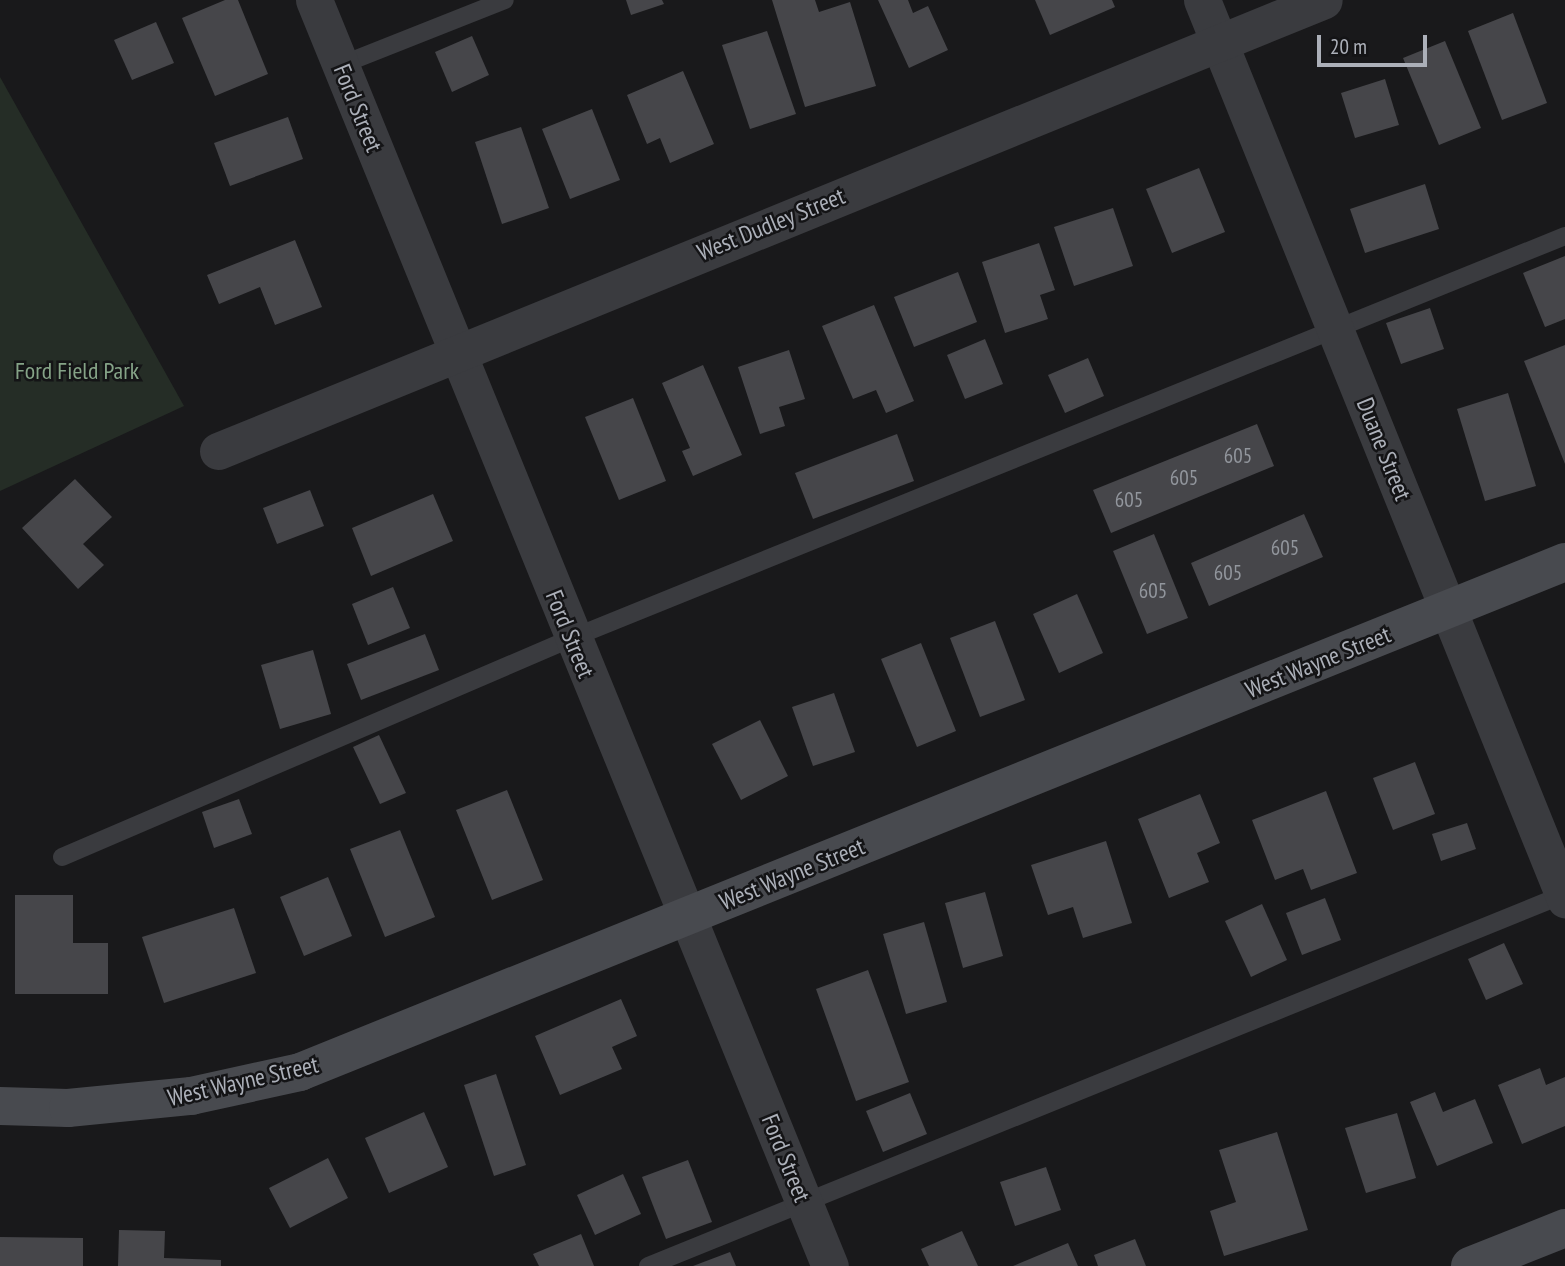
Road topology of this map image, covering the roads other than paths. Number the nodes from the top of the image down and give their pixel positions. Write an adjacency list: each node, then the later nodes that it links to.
1 (314, 0): 6 (street, Ford Street)
2 (505, 0): 6 (lane)
3 (1202, 0): 5 (street, Duane Street)
4 (1324, 0): 5 (street, West Dudley Street)
5 (1219, 42): 8 (street, Duane Street); 9 (street, West Dudley Street)
6 (341, 65): 9 (street, Ford Street)
7 (1565, 236): 8 (lane)
8 (1335, 330): 12 (street, Duane Street); 13 (lane)
9 (458, 351): 10 (street, West Dudley Street); 13 (street, Ford Street)
10 (218, 451)
11 (1565, 562): 12 (street, West Wayne Street)
12 (1450, 609): 15 (street, Duane Street); 16 (street, West Wayne Street)
13 (572, 638): 14 (lane); 16 (street, Ford Street)
14 (62, 857)
15 (1564, 896): 18 (lane)
16 (688, 916): 17 (street, West Wayne Street); 18 (street, Ford Street)
17 (0, 1106)
18 (806, 1205): 20 (lane); 21 (street, Ford Street)
19 (1565, 1228): 22 (street)
20 (648, 1266)
21 (830, 1266)
22 (1470, 1266)

